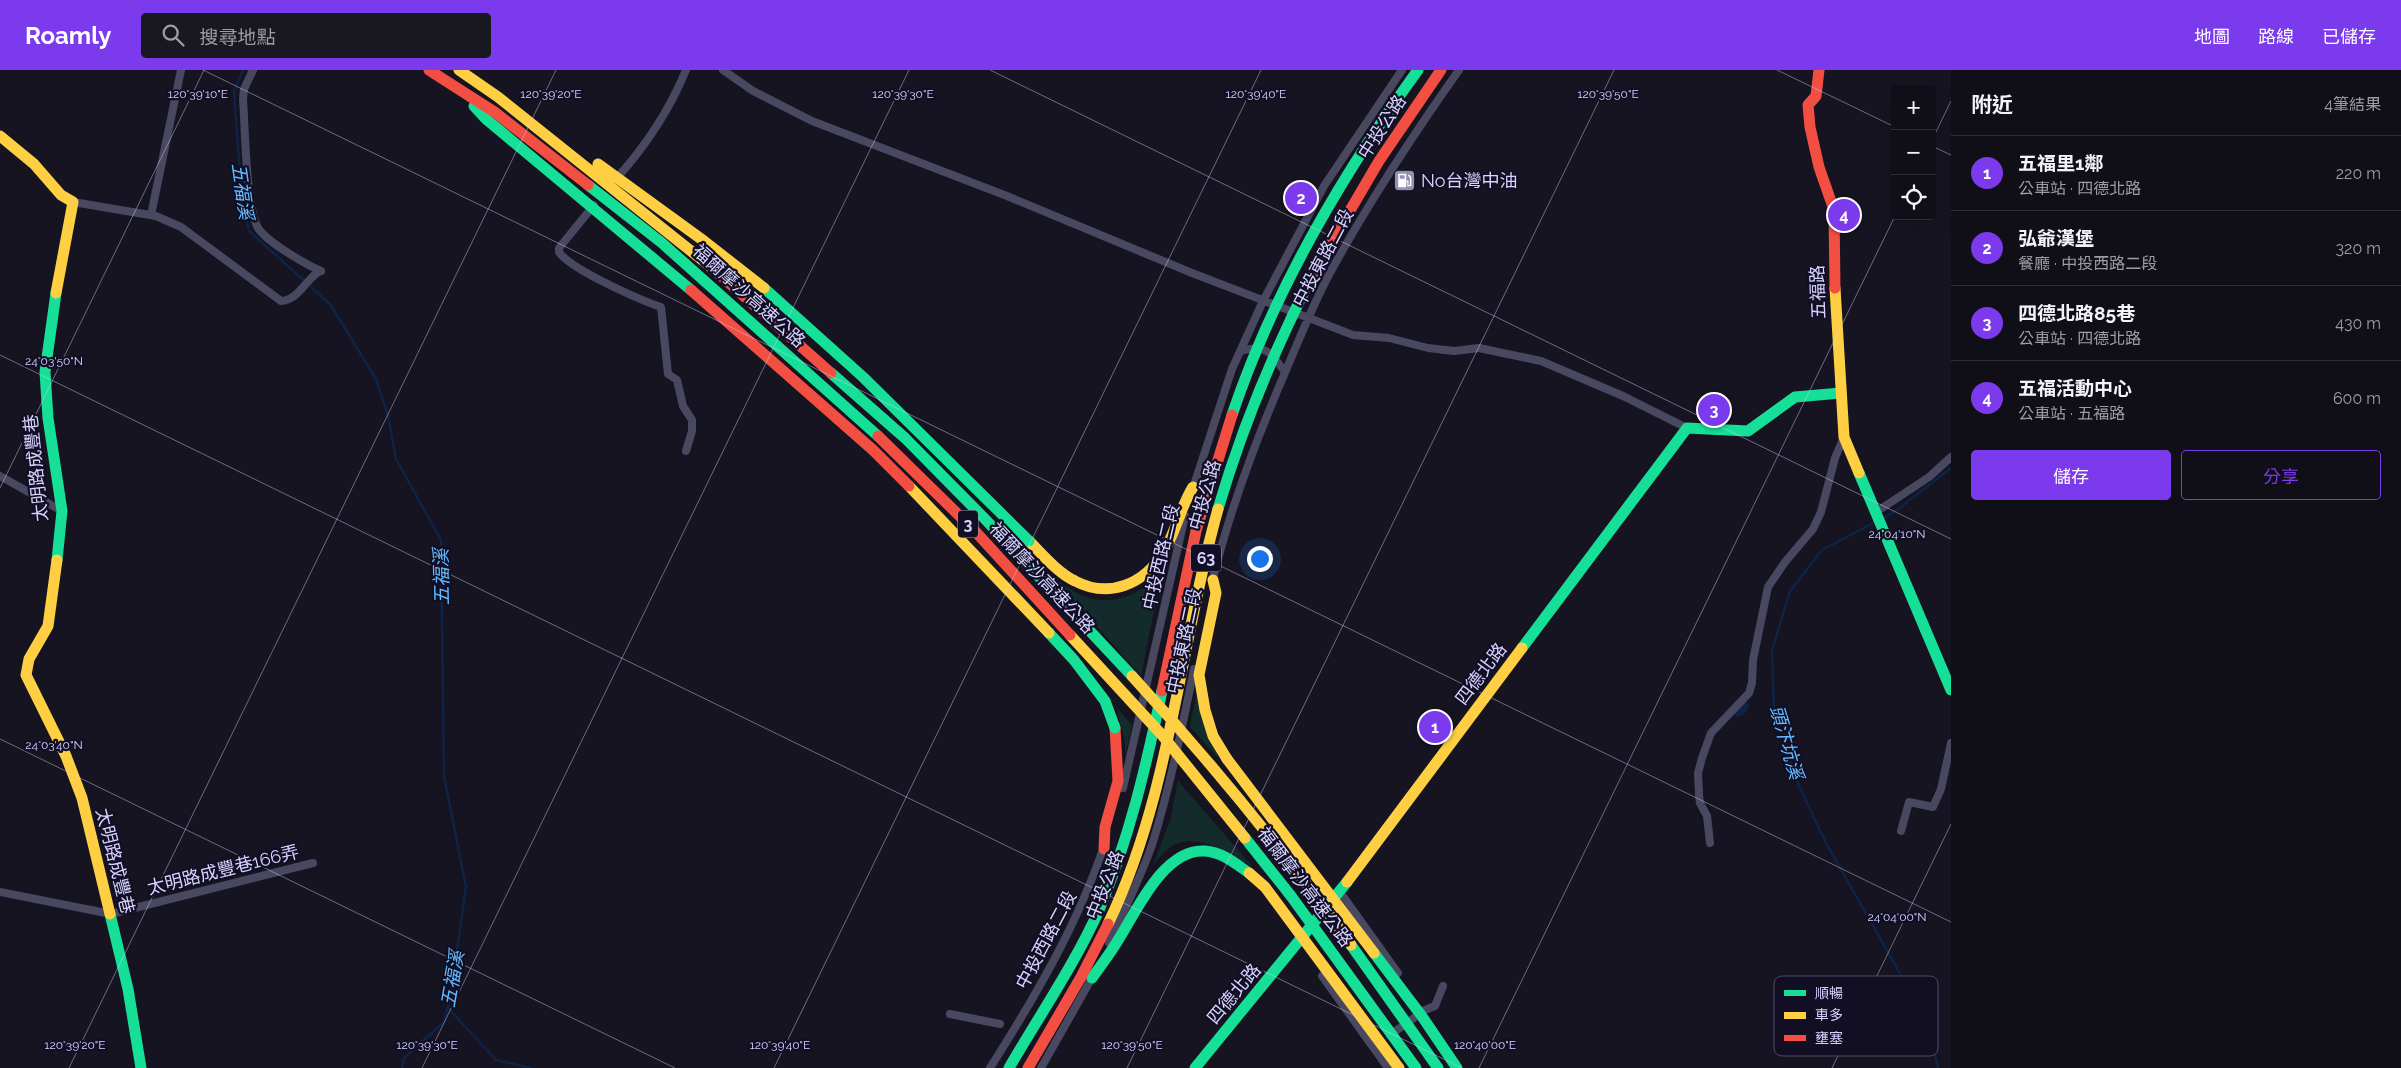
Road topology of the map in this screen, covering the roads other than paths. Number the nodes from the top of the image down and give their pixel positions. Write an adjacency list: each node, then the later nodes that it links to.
1 (181, 70): 17 (street)
2 (253, 70): 17 (street)
3 (429, 70): 12 (main road, 福爾摩沙高速公路 / 3, bridge)
4 (460, 70): 13 (main road, 福爾摩沙高速公路 / 3, bridge)
5 (686, 70): 25 (street)
6 (723, 70): 18 (street)
7 (1402, 70): 18 (street, 中投西路二段)
8 (1418, 70): 54 (main road, 中投公路 / 63, bridge)
9 (1442, 70): 55 (main road, 中投公路 / 63, bridge)
10 (1459, 70): 19 (street, 中投東路二段)
11 (1819, 70): 22 (main road, 五福路)
12 (463, 93): 36 (main road, bridge); 60 (main road, 福爾摩沙高速公路 / 3, bridge)
13 (498, 97): 28 (main road, bridge); 61 (main road, 福爾摩沙高速公路 / 3, bridge)
14 (0, 136): 15 (main road)
15 (6, 145): 16 (main road)
16 (73, 202): 17 (street); 29 (main road, 太明路成豐巷)
17 (151, 215)
18 (1263, 301): 19 (street); 20 (street, 中投西路二段)
19 (1308, 318): 21 (street, 中投東路二段); 23 (street)
20 (1241, 351): 21 (street); 28 (street, 中投西路二段)
21 (1285, 372): 31 (street, 中投東路二段)
22 (1841, 393): 23 (main road); 24 (main road, 五福路)
23 (1687, 428): 39 (main road, 四德北路)
24 (1844, 437): 30 (main road, 五福路); 35 (street)
25 (686, 451)
26 (1951, 457): 30 (street)
27 (0, 476): 29 (street)
28 (1193, 487): 36 (street, 中投西路二段)
29 (62, 511): 41 (main road, 太明路成豐巷)
30 (1876, 512): 32 (main road, 五福路)
31 (1213, 580): 44 (street, 中投東路二段); 62 (main road, bridge)
32 (1951, 690)
33 (1951, 743): 34 (street)
34 (1900, 831)
35 (1710, 843)
36 (1104, 849): 50 (street, 中投西路二段)
37 (313, 863): 41 (street, 太明路成豐巷166弄)
38 (0, 892): 41 (street)
39 (1340, 892): 42 (main road, 四德北路); 46 (street)
40 (1308, 908): 42 (street)
41 (110, 914): 51 (main road, 太明路成豐巷)
42 (1318, 920): 43 (main road, 四德北路)
43 (1299, 944): 49 (street); 57 (main road, 四德北路)
44 (1092, 978): 56 (street, 中投東路二段); 59 (main road, bridge)
45 (1443, 986): 46 (street)
46 (1425, 1010): 49 (street); 63 (street)
47 (950, 1014): 48 (street)
48 (1000, 1024)
49 (1373, 1047): 58 (street)
50 (996, 1058): 52 (street, 中投西路二段); 53 (street)
51 (141, 1068)
52 (990, 1068)
53 (994, 1068)
54 (1009, 1068)
55 (1028, 1068)
56 (1041, 1068)
57 (1195, 1068)
58 (1388, 1068)
59 (1398, 1068)
60 (1416, 1068)
61 (1438, 1068)
62 (1457, 1068)
63 (1462, 1068)

